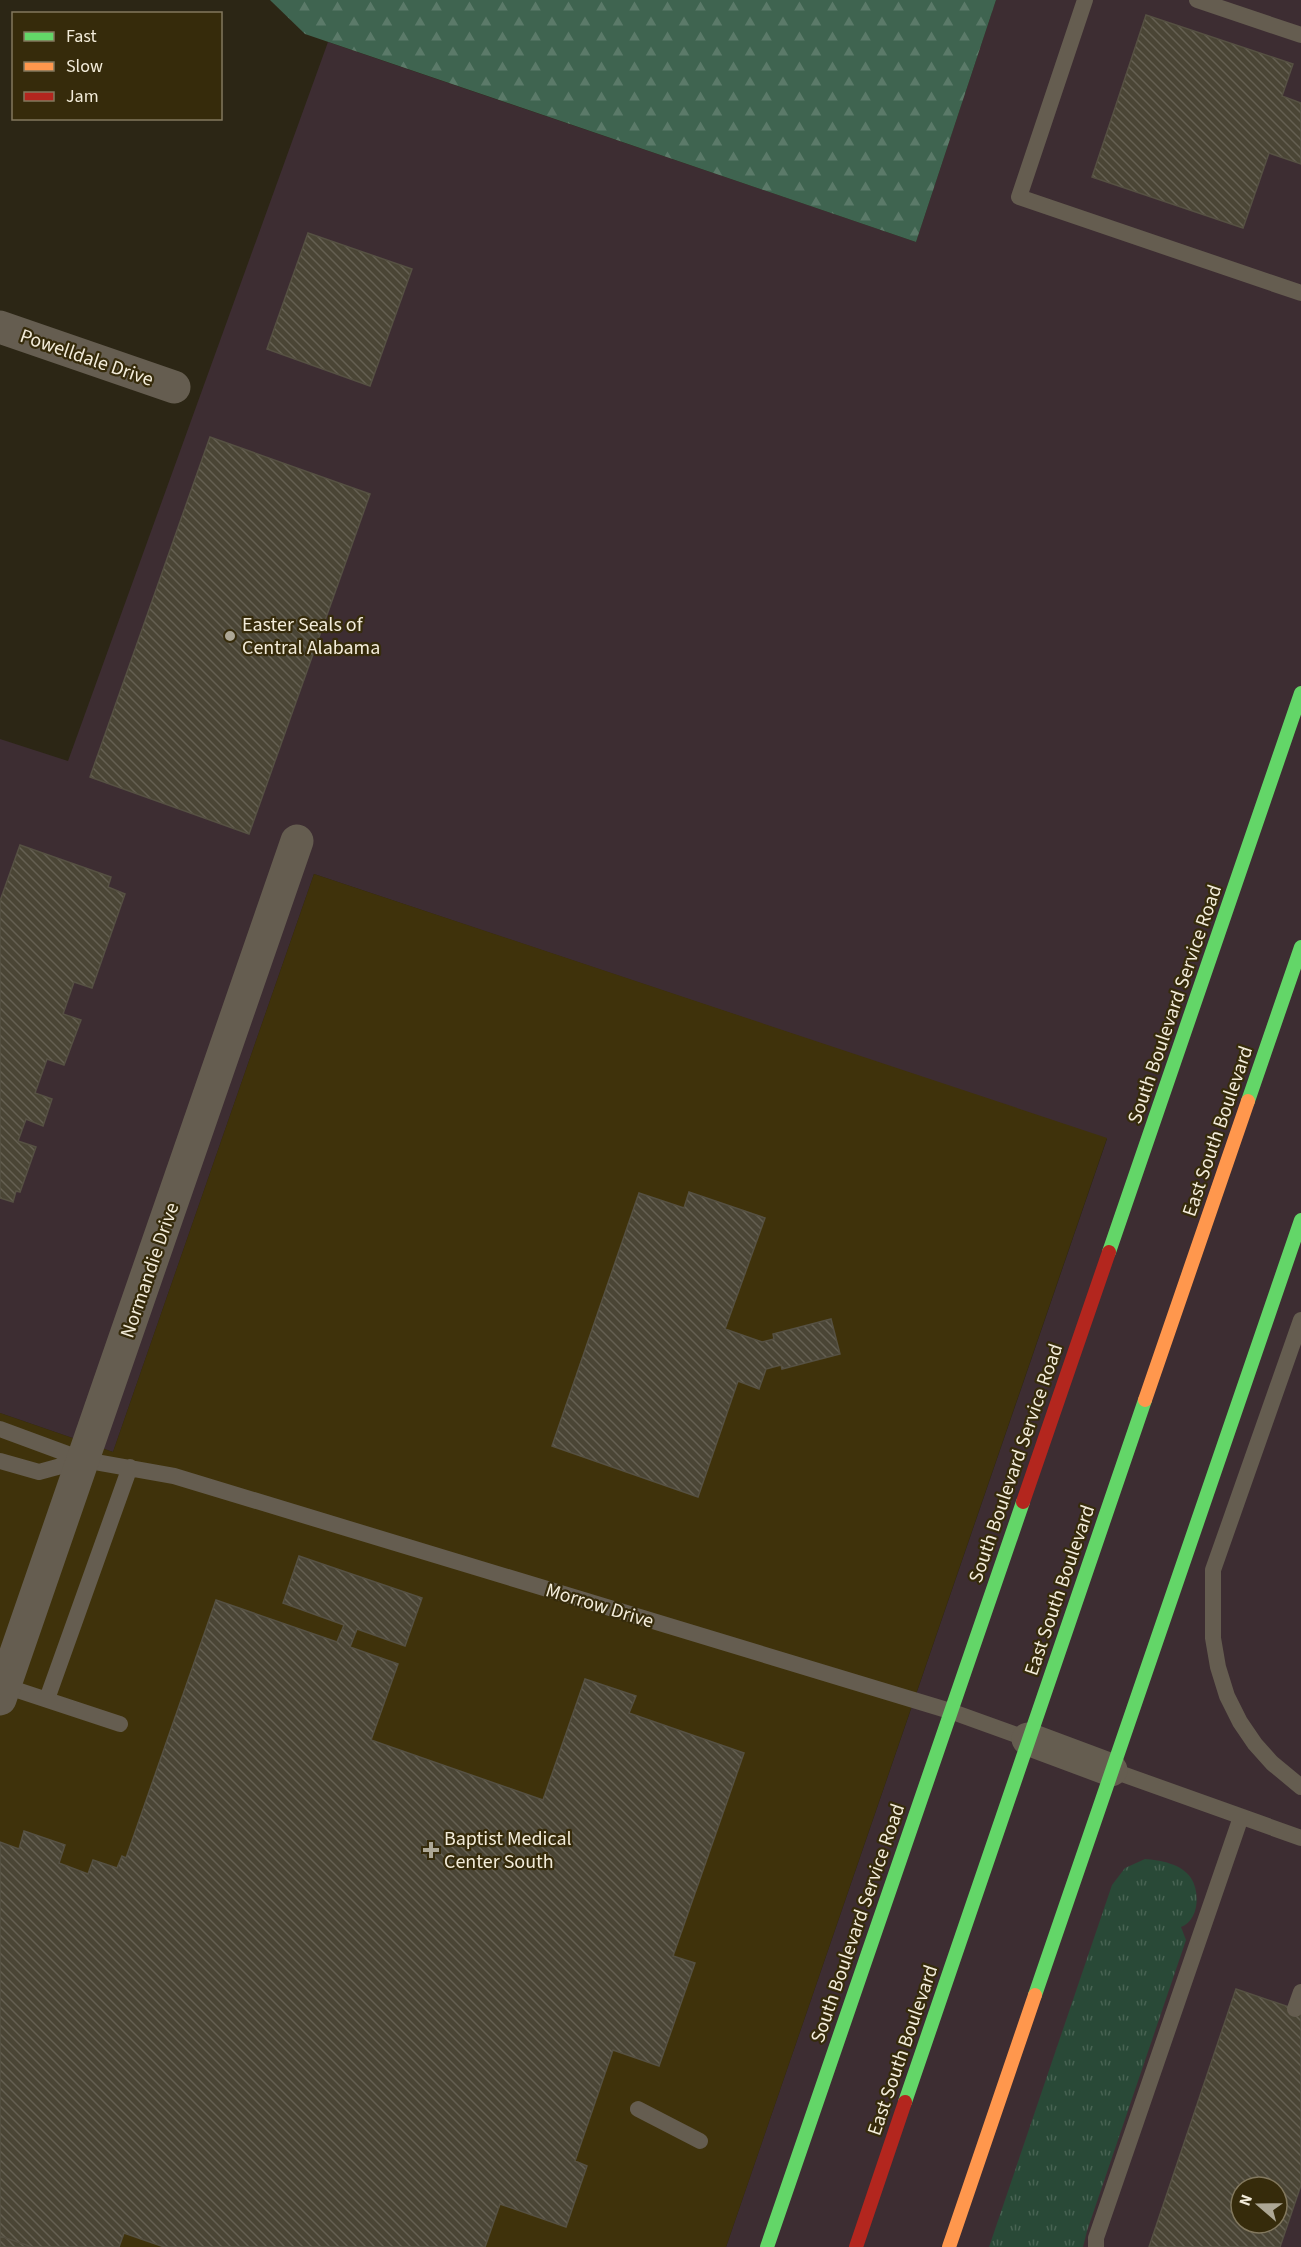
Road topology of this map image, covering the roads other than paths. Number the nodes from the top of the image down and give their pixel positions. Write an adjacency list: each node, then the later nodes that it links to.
1 (1085, 0): 4 (lane)
2 (1197, 0): 3 (lane)
3 (1301, 35)
4 (1301, 293)
5 (0, 327): 6 (street, Powelldale Drive)
6 (174, 387)
7 (1301, 693): 18 (main road, South Boulevard Service Road)
8 (297, 841): 13 (street, Normandie Drive)
9 (1301, 947): 20 (main road, East South Boulevard)
10 (1301, 1221): 21 (main road)
11 (1301, 1320): 22 (lane)
12 (0, 1430): 13 (lane)
13 (84, 1460): 14 (lane); 15 (lane, Morrow Drive); 16 (street, Normandie Drive)
14 (0, 1462)
15 (130, 1467): 17 (lane); 18 (lane, Morrow Drive)
16 (2, 1693): 17 (lane)
17 (47, 1698): 19 (lane)
18 (950, 1711): 20 (lane, Morrow Drive); 29 (main road, South Boulevard Service Road)
19 (120, 1724)
20 (1028, 1739): 21 (street, Morrow Drive); 30 (main road, East South Boulevard)
21 (1112, 1770): 23 (lane); 31 (main road)
22 (1301, 1787)
23 (1241, 1817): 24 (lane); 32 (lane)
24 (1301, 1838)
25 (1301, 1992): 26 (lane)
26 (1295, 2009)
27 (638, 2109): 28 (lane)
28 (700, 2141)
29 (767, 2247)
30 (856, 2247)
31 (949, 2247)
32 (1096, 2247)

